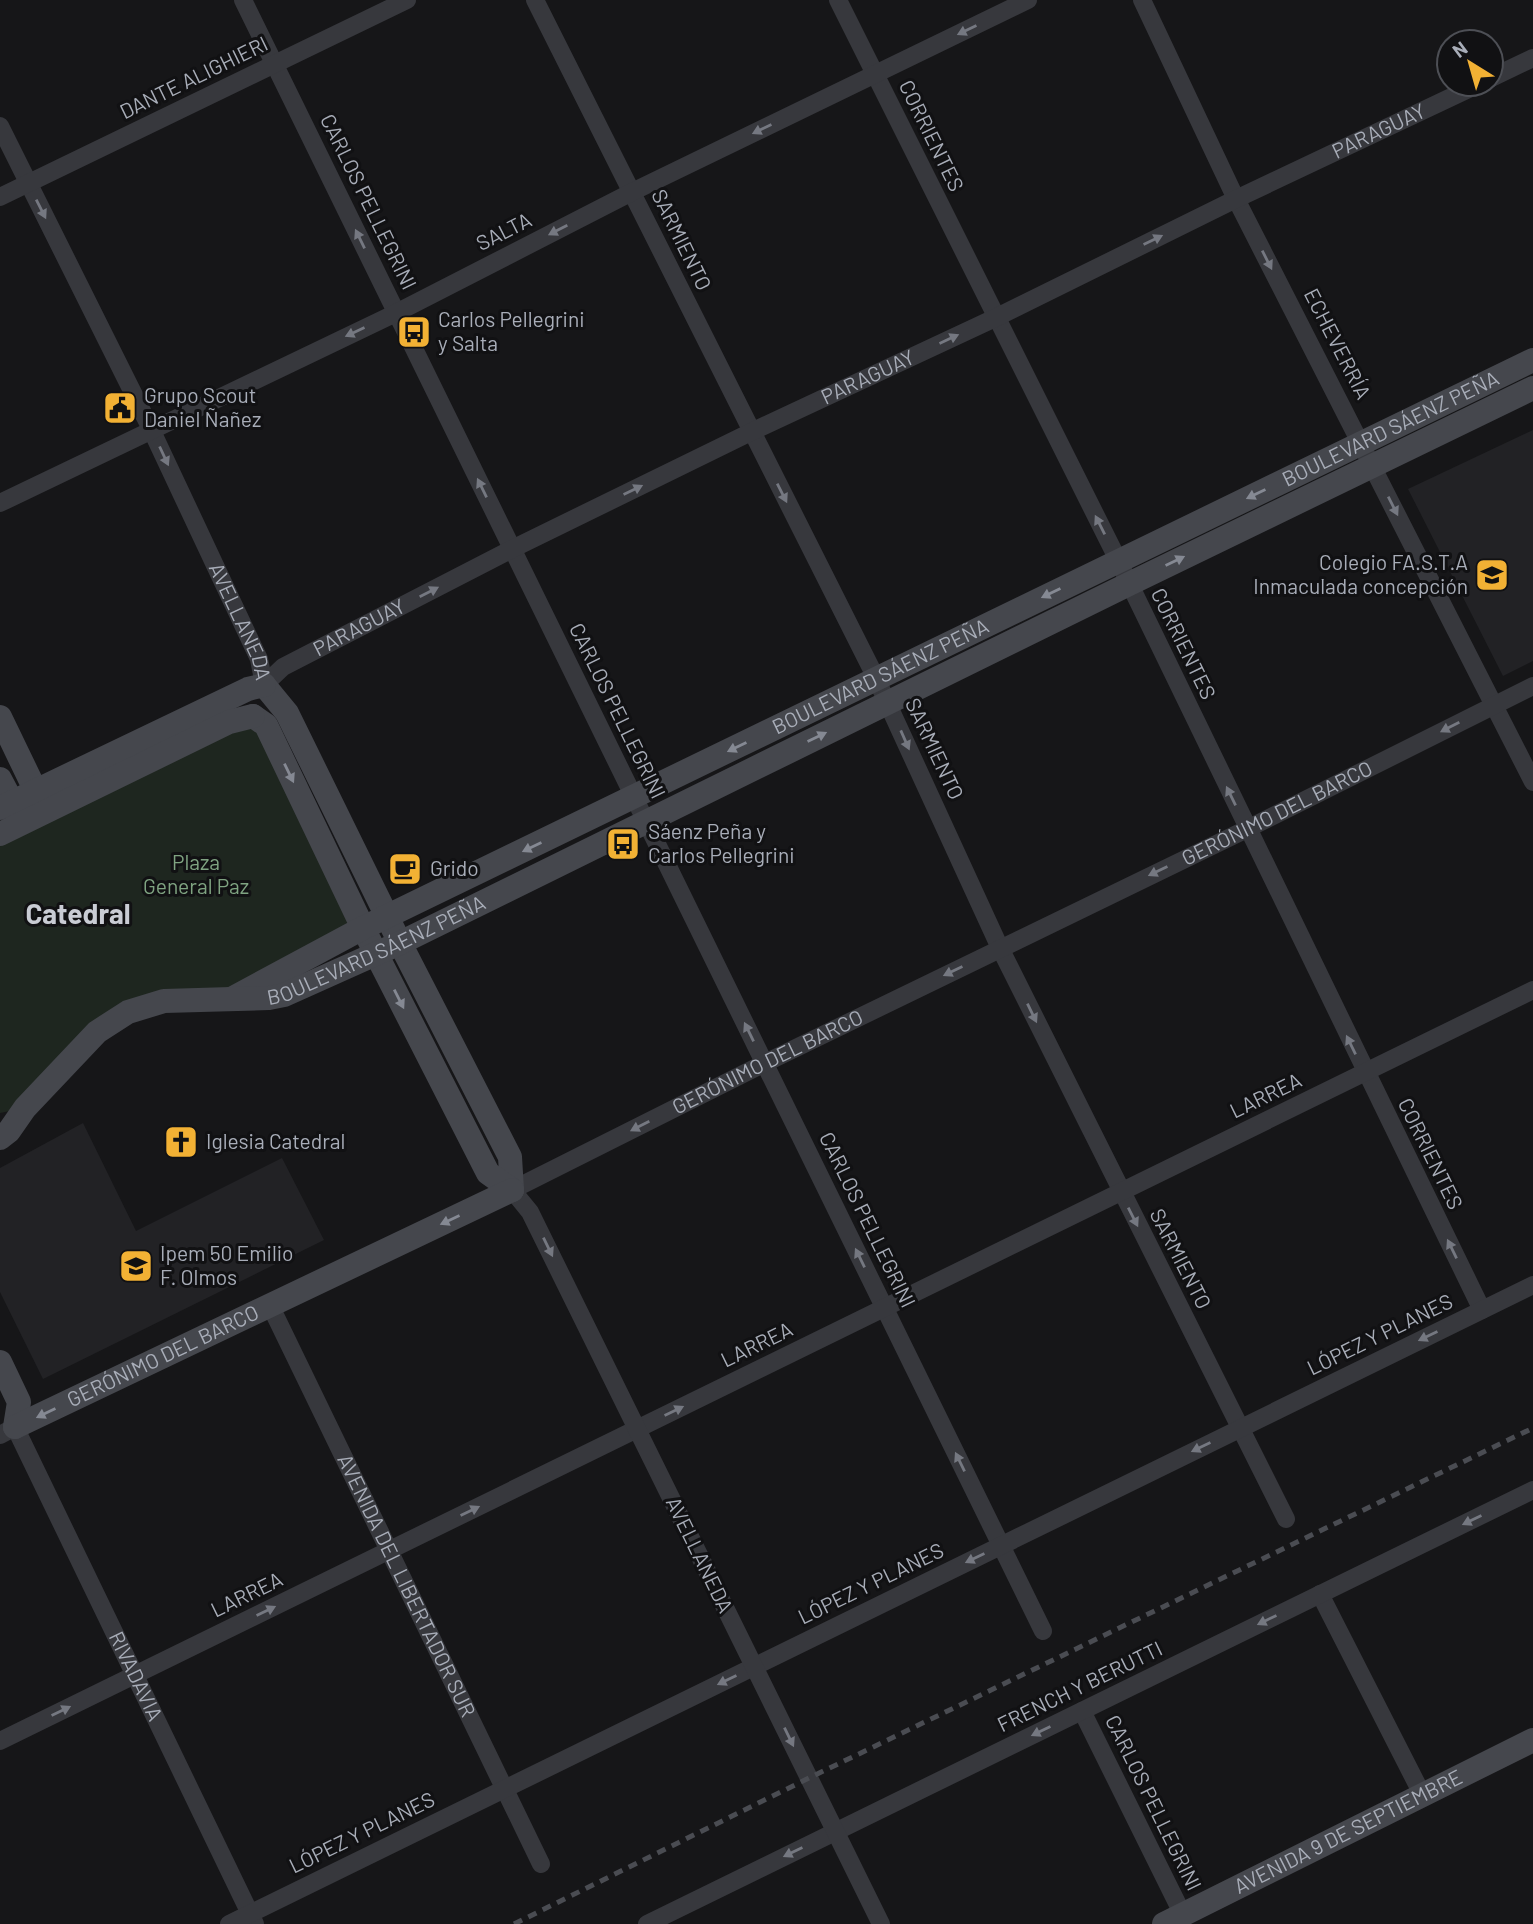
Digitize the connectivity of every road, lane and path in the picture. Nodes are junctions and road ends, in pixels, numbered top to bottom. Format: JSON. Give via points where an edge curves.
{"nodes":[{"id":1,"x":243,"y":0,"type":"edge"},
{"id":2,"x":407,"y":0,"type":"edge"},
{"id":3,"x":535,"y":0,"type":"edge"},
{"id":4,"x":838,"y":0,"type":"edge"},
{"id":5,"x":1028,"y":0,"type":"edge"},
{"id":6,"x":1142,"y":0,"type":"edge"},
{"id":7,"x":1533,"y":58,"type":"edge"},
{"id":8,"x":275,"y":65,"type":"junction"},
{"id":9,"x":1505,"y":71,"type":"edge"},
{"id":10,"x":875,"y":74,"type":"junction"},
{"id":11,"x":1449,"y":98,"type":"edge"},
{"id":12,"x":0,"y":126,"type":"edge"},
{"id":13,"x":28,"y":183,"type":"junction"},
{"id":14,"x":632,"y":192,"type":"junction"},
{"id":15,"x":0,"y":197,"type":"edge"},
{"id":16,"x":1236,"y":199,"type":"junction"},
{"id":17,"x":397,"y":313,"type":"junction"},
{"id":18,"x":996,"y":317,"type":"junction"},
{"id":19,"x":1533,"y":360,"type":"edge"},
{"id":20,"x":1533,"y":388,"type":"edge"},
{"id":21,"x":151,"y":429,"type":"junction"},
{"id":22,"x":751,"y":432,"type":"junction"},
{"id":23,"x":1362,"y":443,"type":"junction"},
{"id":24,"x":1373,"y":466,"type":"junction"},
{"id":25,"x":0,"y":503,"type":"edge"},
{"id":26,"x":512,"y":549,"type":"junction"},
{"id":27,"x":1118,"y":560,"type":"junction"},
{"id":28,"x":1129,"y":583,"type":"junction"},
{"id":29,"x":876,"y":678,"type":"junction"},
{"id":30,"x":264,"y":685,"type":"junction"},
{"id":31,"x":1533,"y":686,"type":"edge"},
{"id":32,"x":888,"y":702,"type":"junction"},
{"id":33,"x":1494,"y":705,"type":"junction"},
{"id":34,"x":253,"y":716,"type":"junction"},
{"id":35,"x":0,"y":717,"type":"edge"},
{"id":36,"x":0,"y":779,"type":"edge"},
{"id":37,"x":1533,"y":782,"type":"edge"},
{"id":38,"x":634,"y":797,"type":"junction"},
{"id":39,"x":41,"y":801,"type":"junction"},
{"id":40,"x":11,"y":811,"type":"edge"},
{"id":41,"x":646,"y":822,"type":"junction"},
{"id":42,"x":1247,"y":828,"type":"junction"},
{"id":43,"x":0,"y":834,"type":"edge"},
{"id":44,"x":388,"y":917,"type":"junction"},
{"id":45,"x":363,"y":928,"type":"junction"},
{"id":46,"x":400,"y":943,"type":"junction"},
{"id":47,"x":1000,"y":948,"type":"junction"},
{"id":48,"x":376,"y":954,"type":"junction"},
{"id":49,"x":1533,"y":990,"type":"edge"},
{"id":50,"x":232,"y":998,"type":"junction"},
{"id":51,"x":765,"y":1063,"type":"junction"},
{"id":52,"x":1365,"y":1073,"type":"junction"},
{"id":53,"x":26,"y":1108,"type":"junction"},
{"id":54,"x":0,"y":1113,"type":"edge"},
{"id":55,"x":0,"y":1138,"type":"edge"},
{"id":56,"x":512,"y":1190,"type":"junction"},
{"id":57,"x":1121,"y":1192,"type":"junction"},
{"id":58,"x":1533,"y":1285,"type":"edge"},
{"id":59,"x":270,"y":1305,"type":"junction"},
{"id":60,"x":885,"y":1308,"type":"junction"},
{"id":61,"x":1482,"y":1310,"type":"junction"},
{"id":62,"x":0,"y":1362,"type":"edge"},
{"id":63,"x":5,"y":1426,"type":"edge"},
{"id":64,"x":1240,"y":1428,"type":"junction"},
{"id":65,"x":637,"y":1430,"type":"junction"},
{"id":66,"x":1533,"y":1490,"type":"edge"},
{"id":67,"x":1286,"y":1519,"type":"dead end"},
{"id":68,"x":1001,"y":1545,"type":"junction"},
{"id":69,"x":388,"y":1551,"type":"junction"},
{"id":70,"x":1320,"y":1594,"type":"junction"},
{"id":71,"x":1043,"y":1632,"type":"dead end"},
{"id":72,"x":754,"y":1667,"type":"junction"},
{"id":73,"x":135,"y":1675,"type":"junction"},
{"id":74,"x":1082,"y":1711,"type":"junction"},
{"id":75,"x":1533,"y":1740,"type":"edge"},
{"id":76,"x":0,"y":1741,"type":"edge"},
{"id":77,"x":504,"y":1789,"type":"junction"},
{"id":78,"x":1423,"y":1796,"type":"junction"},
{"id":79,"x":836,"y":1831,"type":"junction"},
{"id":80,"x":541,"y":1864,"type":"dead end"},
{"id":81,"x":253,"y":1919,"type":"edge"},
{"id":82,"x":1173,"y":1919,"type":"edge"},
{"id":83,"x":229,"y":1924,"type":"edge"},
{"id":84,"x":646,"y":1924,"type":"edge"},
{"id":85,"x":881,"y":1924,"type":"edge"}],
"edges":[{"from":1,"to":8,"type":"street","name":"CARLOS PELLEGRINI"},
{"from":2,"to":8,"type":"street","name":"DANTE ALIGHIERI"},
{"from":3,"to":14,"type":"street","name":"SARMIENTO"},
{"from":4,"to":10,"type":"street","name":"CORRIENTES"},
{"from":5,"to":10,"type":"street","name":"SALTA","one_way":true},
{"from":6,"to":16,"type":"street","name":"ECHEVERRÍA"},
{"from":7,"to":9,"type":"street"},
{"from":8,"to":13,"type":"street","name":"DANTE ALIGHIERI"},
{"from":17,"to":8,"type":"street","name":"CARLOS PELLEGRINI","one_way":true},
{"from":10,"to":14,"type":"street","name":"SALTA","one_way":true},
{"from":10,"to":18,"type":"street","name":"CORRIENTES"},
{"from":11,"to":16,"type":"street","name":"PARAGUAY"},
{"from":12,"to":13,"type":"street","name":"AVELLANEDA"},
{"from":13,"to":15,"type":"street","name":"DANTE ALIGHIERI"},
{"from":13,"to":21,"type":"street","name":"AVELLANEDA","one_way":true},
{"from":14,"to":17,"type":"street","name":"SALTA","one_way":true},
{"from":14,"to":22,"type":"street","name":"SARMIENTO"},
{"from":18,"to":16,"type":"street","name":"PARAGUAY","one_way":true},
{"from":16,"to":23,"type":"street","name":"ECHEVERRÍA","one_way":true},
{"from":17,"to":21,"type":"street","name":"SALTA","one_way":true},
{"from":26,"to":17,"type":"street","name":"CARLOS PELLEGRINI","one_way":true},
{"from":22,"to":18,"type":"street","name":"PARAGUAY","one_way":true},
{"from":27,"to":18,"type":"street","name":"CORRIENTES","one_way":true},
{"from":19,"to":23,"type":"main road","name":"BOULEVARD SÁENZ PEÑA"},
{"from":20,"to":24,"type":"main road","name":"BOULEVARD SÁENZ PEÑA"},
{"from":21,"to":25,"type":"street","name":"SALTA"},
{"from":21,"to":30,"type":"street","name":"AVELLANEDA","one_way":true,"via":[[259,659]]},
{"from":26,"to":22,"type":"street","name":"PARAGUAY","one_way":true},
{"from":22,"to":29,"type":"street","name":"SARMIENTO","one_way":true},
{"from":23,"to":24,"type":"street","name":"ECHEVERRÍA"},
{"from":23,"to":27,"type":"main road","name":"BOULEVARD SÁENZ PEÑA","one_way":true},
{"from":28,"to":24,"type":"main road","name":"BOULEVARD SÁENZ PEÑA","one_way":true},
{"from":24,"to":33,"type":"street","name":"ECHEVERRÍA","one_way":true},
{"from":30,"to":26,"type":"street","name":"PARAGUAY","one_way":true,"via":[[283,667]]},
{"from":26,"to":38,"type":"street","name":"CARLOS PELLEGRINI"},
{"from":27,"to":28,"type":"street","name":"CORRIENTES"},
{"from":27,"to":29,"type":"main road","name":"BOULEVARD SÁENZ PEÑA","one_way":true},
{"from":28,"to":32,"type":"main road","name":"BOULEVARD SÁENZ PEÑA"},
{"from":42,"to":28,"type":"street","name":"CORRIENTES","one_way":true},
{"from":29,"to":32,"type":"street","name":"SARMIENTO"},
{"from":29,"to":38,"type":"main road","name":"BOULEVARD SÁENZ PEÑA","one_way":true},
{"from":30,"to":34,"type":"main road"},
{"from":30,"to":39,"type":"main road","name":"PARAGUAY","via":[[248,689]]},
{"from":30,"to":44,"type":"main road","name":"AVELLANEDA","via":[[287,713]]},
{"from":31,"to":33,"type":"street","name":"GERÓNIMO DEL BARCO"},
{"from":41,"to":32,"type":"main road","name":"BOULEVARD SÁENZ PEÑA","one_way":true},
{"from":32,"to":47,"type":"street","name":"SARMIENTO","one_way":true},
{"from":33,"to":37,"type":"street","name":"ECHEVERRÍA"},
{"from":33,"to":42,"type":"street","name":"GERÓNIMO DEL BARCO","one_way":true},
{"from":34,"to":39,"type":"main road","name":"PARAGUAY"},
{"from":34,"to":45,"type":"main road","name":"AVELLANEDA","one_way":true,"via":[[266,725]]},
{"from":35,"to":39,"type":"main road"},
{"from":36,"to":40,"type":"main road"},
{"from":38,"to":41,"type":"street","name":"CARLOS PELLEGRINI"},
{"from":38,"to":44,"type":"main road","name":"BOULEVARD SÁENZ PEÑA","one_way":true},
{"from":39,"to":40,"type":"main road","name":"PARAGUAY"},
{"from":40,"to":43,"type":"main road","name":"PARAGUAY"},
{"from":41,"to":46,"type":"main road","name":"BOULEVARD SÁENZ PEÑA"},
{"from":51,"to":41,"type":"street","name":"CARLOS PELLEGRINI","one_way":true},
{"from":42,"to":47,"type":"street","name":"GERÓNIMO DEL BARCO","one_way":true},
{"from":52,"to":42,"type":"street","name":"CORRIENTES","one_way":true},
{"from":44,"to":45,"type":"main road","name":"BOULEVARD SÁENZ PEÑA"},
{"from":44,"to":46,"type":"main road","name":"AVELLANEDA"},
{"from":45,"to":48,"type":"main road","name":"AVELLANEDA"},
{"from":45,"to":50,"type":"main road","name":"BOULEVARD SÁENZ PEÑA"},
{"from":46,"to":48,"type":"main road","name":"BOULEVARD SÁENZ PEÑA"},
{"from":46,"to":56,"type":"main road","name":"AVELLANEDA","via":[[510,1157]]},
{"from":47,"to":51,"type":"street","name":"GERÓNIMO DEL BARCO","one_way":true},
{"from":47,"to":57,"type":"street","name":"SARMIENTO","one_way":true},
{"from":48,"to":50,"type":"main road","name":"BOULEVARD SÁENZ PEÑA","via":[[284,996]]},
{"from":48,"to":56,"type":"main road","name":"AVELLANEDA","one_way":true,"via":[[488,1173]]},
{"from":49,"to":52,"type":"street","name":"LARREA"},
{"from":50,"to":53,"type":"main road","name":"BOULEVARD SÁENZ PEÑA","via":[[164,1001],[128,1013],[97,1032]]},
{"from":51,"to":56,"type":"street","name":"GERÓNIMO DEL BARCO","one_way":true},
{"from":60,"to":51,"type":"street","name":"CARLOS PELLEGRINI","one_way":true},
{"from":52,"to":57,"type":"street","name":"LARREA"},
{"from":61,"to":52,"type":"street","name":"CORRIENTES","one_way":true},
{"from":53,"to":54,"type":"main road"},
{"from":53,"to":55,"type":"main road","name":"BOULEVARD SÁENZ PEÑA"},
{"from":56,"to":59,"type":"main road","name":"GERÓNIMO DEL BARCO","one_way":true},
{"from":56,"to":65,"type":"street","name":"AVELLANEDA","one_way":true,"via":[[530,1212]]},
{"from":57,"to":60,"type":"street","name":"LARREA"},
{"from":57,"to":64,"type":"street","name":"SARMIENTO","one_way":true},
{"from":58,"to":61,"type":"street","name":"LÓPEZ Y PLANES"},
{"from":59,"to":63,"type":"main road","name":"GERÓNIMO DEL BARCO","one_way":true},
{"from":59,"to":69,"type":"street","name":"AVENIDA DEL LIBERTADOR SUR"},
{"from":65,"to":60,"type":"street","name":"LARREA","one_way":true},
{"from":68,"to":60,"type":"street","name":"CARLOS PELLEGRINI","one_way":true},
{"from":61,"to":64,"type":"street","name":"LÓPEZ Y PLANES","one_way":true},
{"from":62,"to":63,"type":"main road","name":"RIVADAVIA","via":[[19,1402]]},
{"from":63,"to":73,"type":"street","name":"RIVADAVIA"},
{"from":64,"to":67,"type":"street","name":"SARMIENTO"},
{"from":64,"to":68,"type":"street","name":"LÓPEZ Y PLANES","one_way":true},
{"from":69,"to":65,"type":"street","name":"LARREA","one_way":true},
{"from":65,"to":72,"type":"street","name":"AVELLANEDA"},
{"from":66,"to":70,"type":"street","name":"FRENCH Y BERUTTI","one_way":true},
{"from":68,"to":71,"type":"street","name":"CARLOS PELLEGRINI"},
{"from":68,"to":72,"type":"street","name":"LÓPEZ Y PLANES","one_way":true},
{"from":73,"to":69,"type":"street","name":"LARREA","one_way":true},
{"from":69,"to":77,"type":"street","name":"AVENIDA DEL LIBERTADOR SUR"},
{"from":70,"to":74,"type":"street","name":"FRENCH Y BERUTTI","one_way":true},
{"from":70,"to":78,"type":"street"},
{"from":72,"to":77,"type":"street","name":"LÓPEZ Y PLANES","one_way":true},
{"from":72,"to":79,"type":"street","name":"AVELLANEDA","one_way":true},
{"from":76,"to":73,"type":"street","name":"LARREA","one_way":true},
{"from":73,"to":81,"type":"street","name":"RIVADAVIA"},
{"from":74,"to":79,"type":"street","name":"FRENCH Y BERUTTI","one_way":true},
{"from":74,"to":82,"type":"street","name":"CARLOS PELLEGRINI"},
{"from":75,"to":78,"type":"main road","name":"AVENIDA 9 DE SEPTIEMBRE"},
{"from":77,"to":80,"type":"street","name":"AVENIDA DEL LIBERTADOR SUR"},
{"from":77,"to":81,"type":"street","name":"LÓPEZ Y PLANES"},
{"from":78,"to":82,"type":"main road","name":"AVENIDA 9 DE SEPTIEMBRE"},
{"from":79,"to":84,"type":"street","name":"FRENCH Y BERUTTI","one_way":true},
{"from":79,"to":85,"type":"street","name":"AVELLANEDA"},
{"from":81,"to":83,"type":"street","name":"LÓPEZ Y PLANES"}]}
